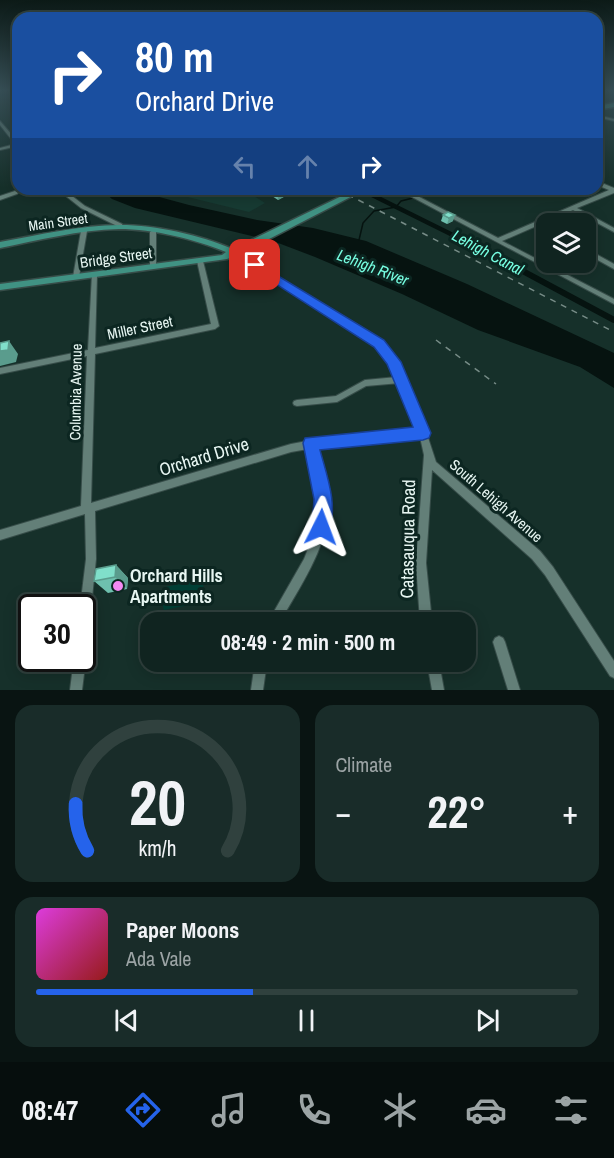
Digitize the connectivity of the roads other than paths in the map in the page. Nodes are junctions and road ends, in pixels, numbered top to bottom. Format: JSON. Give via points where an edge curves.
{"nodes":[{"id":1,"x":1,"y":123,"type":"edge"},
{"id":2,"x":12,"y":137,"type":"edge"},
{"id":3,"x":68,"y":195,"type":"edge"},
{"id":4,"x":349,"y":195,"type":"edge"},
{"id":5,"x":414,"y":195,"type":"edge"},
{"id":6,"x":603,"y":195,"type":"edge"},
{"id":7,"x":573,"y":208,"type":"junction"},
{"id":8,"x":562,"y":213,"type":"edge"},
{"id":9,"x":536,"y":224,"type":"edge"},
{"id":10,"x":120,"y":227,"type":"junction"},
{"id":11,"x":614,"y":230,"type":"edge"},
{"id":12,"x":84,"y":231,"type":"junction"},
{"id":13,"x":153,"y":232,"type":"junction"},
{"id":14,"x":500,"y":240,"type":"junction"},
{"id":15,"x":0,"y":244,"type":"edge"},
{"id":16,"x":235,"y":253,"type":"junction"},
{"id":17,"x":596,"y":256,"type":"edge"},
{"id":18,"x":200,"y":261,"type":"junction"},
{"id":19,"x":153,"y":267,"type":"junction"},
{"id":20,"x":614,"y":267,"type":"edge"},
{"id":21,"x":94,"y":275,"type":"junction"},
{"id":22,"x":76,"y":277,"type":"junction"},
{"id":23,"x":0,"y":287,"type":"edge"},
{"id":24,"x":614,"y":302,"type":"edge"},
{"id":25,"x":90,"y":352,"type":"junction"},
{"id":26,"x":0,"y":372,"type":"edge"},
{"id":27,"x":401,"y":380,"type":"junction"},
{"id":28,"x":297,"y":403,"type":"dead end"},
{"id":29,"x":423,"y":433,"type":"junction"},
{"id":30,"x":311,"y":443,"type":"junction"},
{"id":31,"x":428,"y":457,"type":"junction"},
{"id":32,"x":88,"y":509,"type":"junction"},
{"id":33,"x":0,"y":535,"type":"edge"},
{"id":34,"x":87,"y":594,"type":"edge"},
{"id":35,"x":280,"y":612,"type":"edge"},
{"id":36,"x":425,"y":612,"type":"edge"},
{"id":37,"x":499,"y":642,"type":"dead end"},
{"id":38,"x":78,"y":672,"type":"edge"},
{"id":39,"x":260,"y":672,"type":"edge"},
{"id":40,"x":435,"y":672,"type":"edge"},
{"id":41,"x":614,"y":672,"type":"edge"},
{"id":42,"x":76,"y":690,"type":"edge"},
{"id":43,"x":257,"y":690,"type":"edge"},
{"id":44,"x":438,"y":690,"type":"edge"},
{"id":45,"x":514,"y":690,"type":"edge"}],
"edges":[{"from":1,"to":2,"type":"street"},
{"from":3,"to":10,"type":"street"},
{"from":4,"to":16,"type":"main road","name":"Bridge Street"},
{"from":5,"to":14,"type":"street"},
{"from":6,"to":7,"type":"street"},
{"from":7,"to":8,"type":"street"},
{"from":7,"to":11,"type":"street"},
{"from":9,"to":14,"type":"street"},
{"from":10,"to":12,"type":"main road","name":"Main Street"},
{"from":10,"to":13,"type":"main road","name":"South Lehigh Avenue"},
{"from":12,"to":15,"type":"main road","name":"Main Street"},
{"from":12,"to":22,"type":"street"},
{"from":13,"to":16,"type":"main road","name":"South Lehigh Avenue"},
{"from":13,"to":19,"type":"street"},
{"from":14,"to":24,"type":"street"},
{"from":16,"to":18,"type":"main road","name":"Bridge Street"},
{"from":16,"to":27,"type":"street","name":"South Lehigh Avenue","via":[[370,336],[387,351]]},
{"from":17,"to":20,"type":"street"},
{"from":18,"to":19,"type":"main road","name":"Bridge Street"},
{"from":18,"to":25,"type":"street","name":"Miller Street","via":[[215,326]]},
{"from":19,"to":21,"type":"main road","name":"Bridge Street"},
{"from":21,"to":22,"type":"main road","name":"Bridge Street"},
{"from":21,"to":25,"type":"street","name":"Columbia Avenue"},
{"from":22,"to":23,"type":"main road","name":"Bridge Street"},
{"from":25,"to":26,"type":"street","name":"Miller Street"},
{"from":25,"to":32,"type":"street","name":"Columbia Avenue"},
{"from":27,"to":28,"type":"street","via":[[365,383],[337,399]]},
{"from":27,"to":29,"type":"street","name":"South Lehigh Avenue"},
{"from":29,"to":30,"type":"street","name":"Orchard Drive"},
{"from":29,"to":31,"type":"street","name":"South Lehigh Avenue"},
{"from":30,"to":32,"type":"street","name":"Orchard Drive"},
{"from":30,"to":35,"type":"street","via":[[323,499],[321,527],[313,553]]},
{"from":31,"to":36,"type":"street","name":"Catasauqua Road","via":[[421,563]]},
{"from":31,"to":41,"type":"street","name":"South Lehigh Avenue","via":[[442,474],[536,555]]},
{"from":32,"to":33,"type":"street","name":"Orchard Drive"},
{"from":32,"to":34,"type":"street","name":"Columbia Avenue","via":[[91,559]]},
{"from":37,"to":45,"type":"street"},
{"from":38,"to":42,"type":"street"},
{"from":39,"to":43,"type":"street"},
{"from":40,"to":44,"type":"street"}]}
